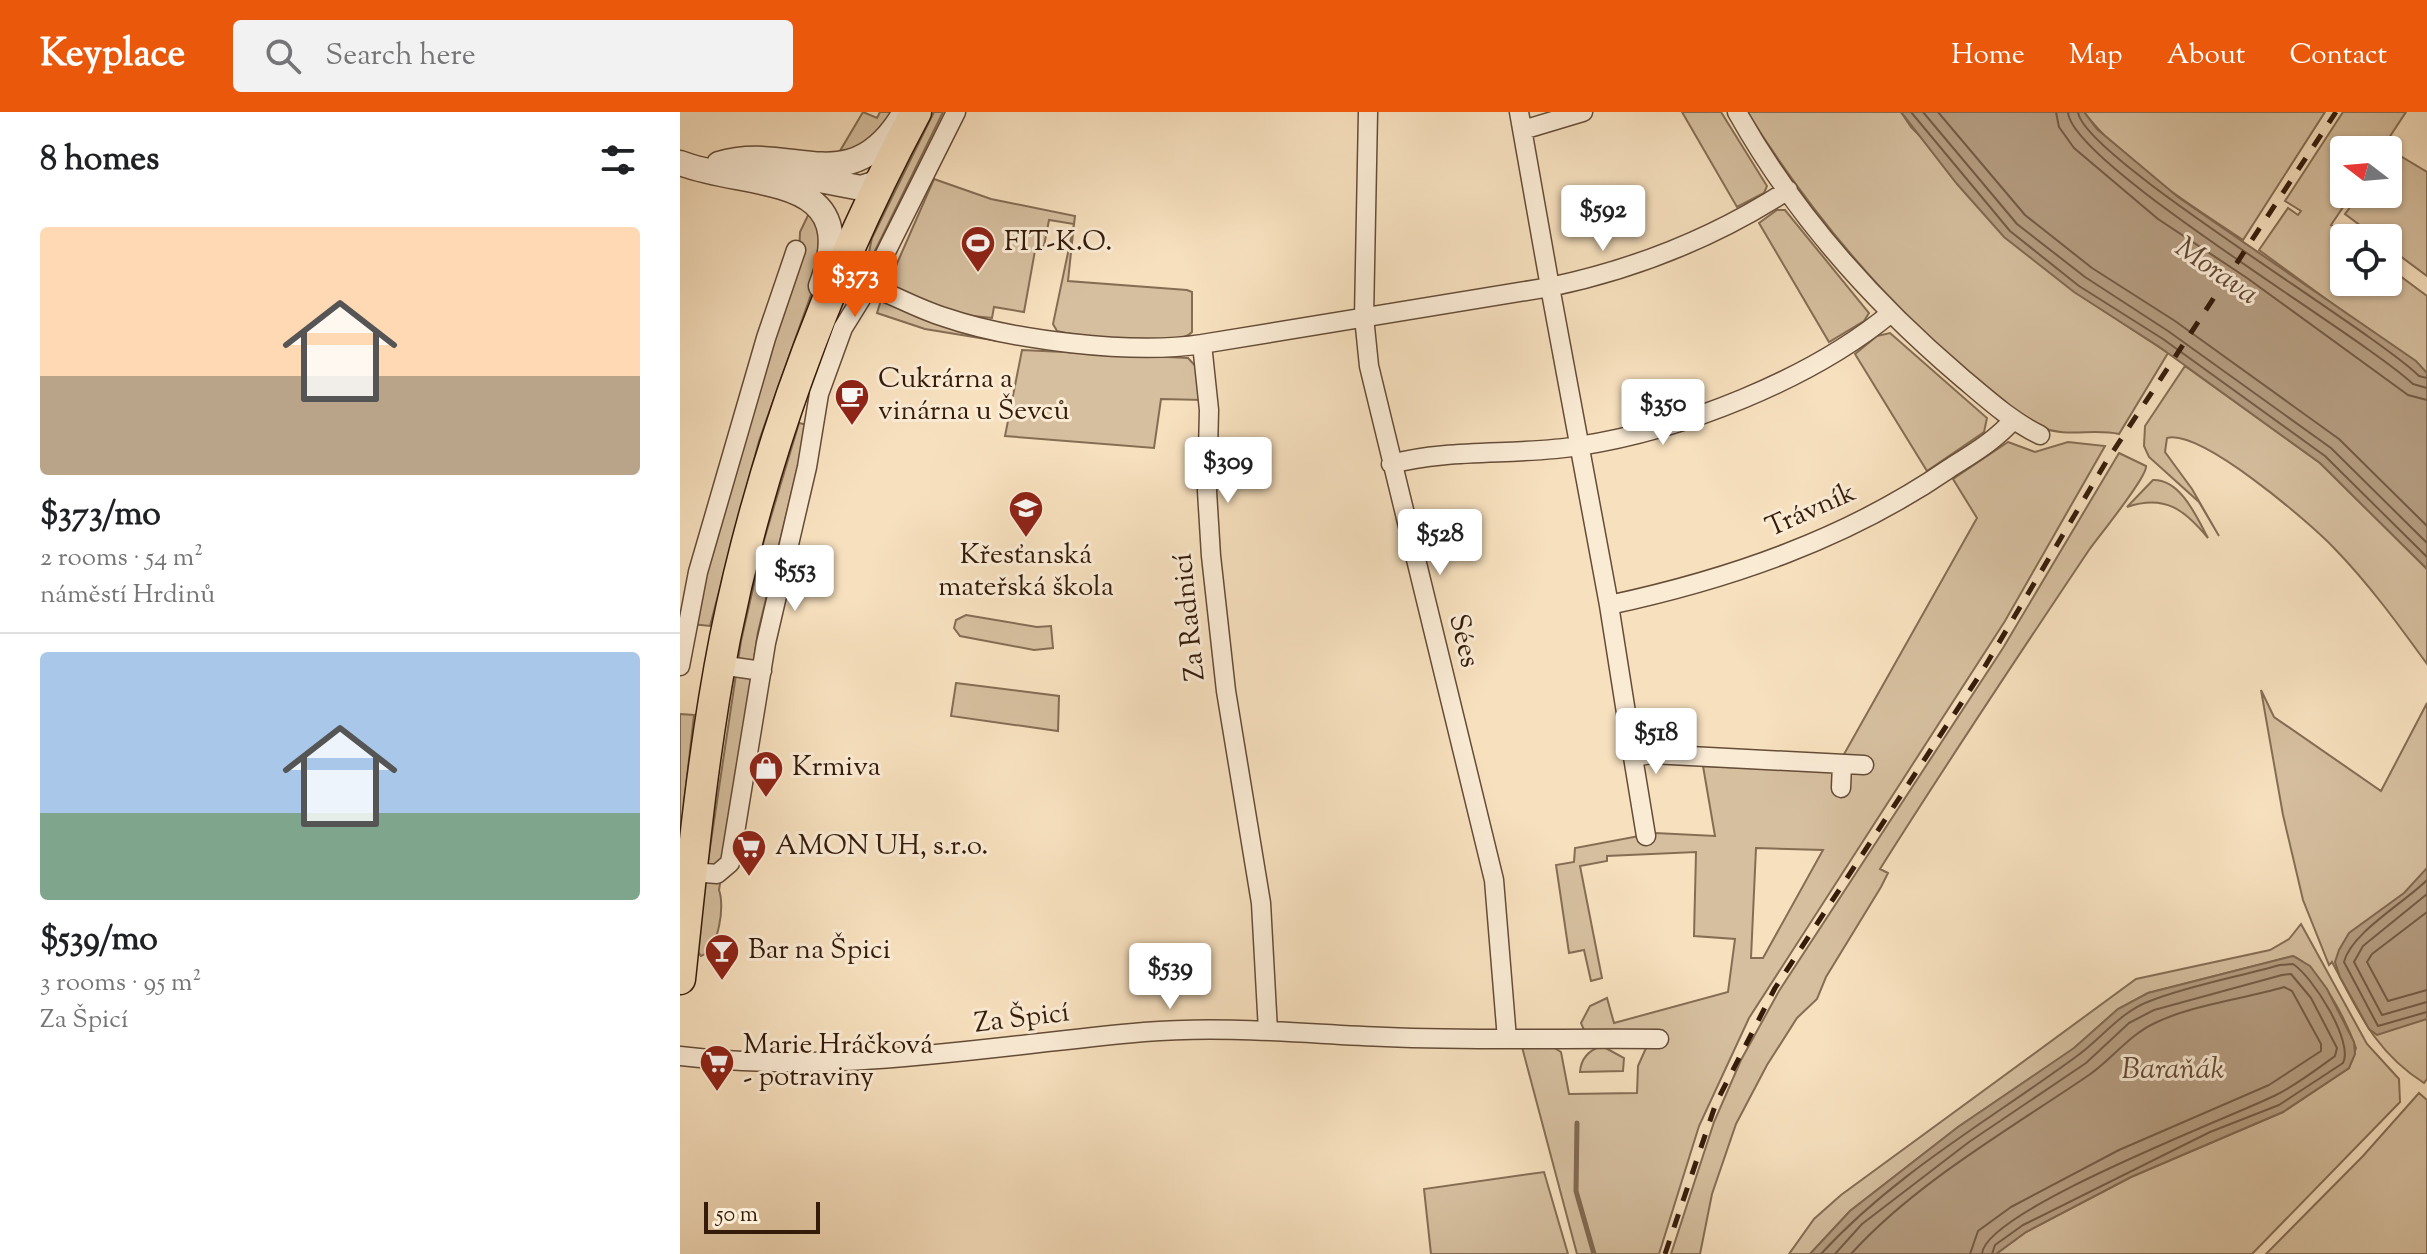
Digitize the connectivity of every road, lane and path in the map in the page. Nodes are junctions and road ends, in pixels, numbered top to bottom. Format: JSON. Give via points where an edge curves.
{"nodes":[{"id":1,"x":904,"y":112,"type":"edge"},
{"id":2,"x":916,"y":112,"type":"edge"},
{"id":3,"x":956,"y":112,"type":"edge"},
{"id":4,"x":1368,"y":112,"type":"edge"},
{"id":5,"x":1583,"y":112,"type":"edge"},
{"id":6,"x":1737,"y":112,"type":"edge"},
{"id":7,"x":1521,"y":121,"type":"edge"},
{"id":8,"x":680,"y":162,"type":"edge"},
{"id":9,"x":719,"y":164,"type":"junction"},
{"id":10,"x":888,"y":168,"type":"junction"},
{"id":11,"x":847,"y":186,"type":"junction"},
{"id":12,"x":1788,"y":190,"type":"junction"},
{"id":13,"x":857,"y":233,"type":"junction"},
{"id":14,"x":796,"y":250,"type":"dead end"},
{"id":15,"x":869,"y":286,"type":"junction"},
{"id":16,"x":1550,"y":287,"type":"junction"},
{"id":17,"x":1891,"y":313,"type":"junction"},
{"id":18,"x":1364,"y":317,"type":"junction"},
{"id":19,"x":815,"y":331,"type":"junction"},
{"id":20,"x":1202,"y":344,"type":"junction"},
{"id":21,"x":2013,"y":420,"type":"junction"},
{"id":22,"x":2040,"y":435,"type":"dead end"},
{"id":23,"x":1579,"y":446,"type":"junction"},
{"id":24,"x":1391,"y":464,"type":"junction"},
{"id":25,"x":1609,"y":605,"type":"junction"},
{"id":26,"x":720,"y":665,"type":"junction"},
{"id":27,"x":680,"y":666,"type":"edge"},
{"id":28,"x":762,"y":671,"type":"junction"},
{"id":29,"x":1633,"y":757,"type":"junction"},
{"id":30,"x":1842,"y":764,"type":"junction"},
{"id":31,"x":1864,"y":765,"type":"dead end"},
{"id":32,"x":1841,"y":788,"type":"dead end"},
{"id":33,"x":1646,"y":836,"type":"dead end"},
{"id":34,"x":692,"y":872,"type":"junction"},
{"id":35,"x":681,"y":968,"type":"edge"},
{"id":36,"x":1268,"y":1031,"type":"junction"},
{"id":37,"x":1507,"y":1039,"type":"junction"},
{"id":38,"x":1659,"y":1039,"type":"dead end"},
{"id":39,"x":680,"y":1056,"type":"edge"}],
"edges":[{"from":1,"to":9,"type":"street","via":[[876,151],[854,161],[827,167],[740,158]]},
{"from":2,"to":10,"type":"main road"},
{"from":3,"to":15,"type":"street"},
{"from":4,"to":18,"type":"street","name":"Sées"},
{"from":5,"to":7,"type":"street"},
{"from":6,"to":12,"type":"street"},
{"from":7,"to":16,"type":"street"},
{"from":8,"to":9,"type":"street"},
{"from":8,"to":19,"type":"street","via":[[700,171],[769,183],[811,199],[826,216],[831,239],[811,316]]},
{"from":9,"to":11,"type":"street"},
{"from":10,"to":11,"type":"street","via":[[869,186]]},
{"from":10,"to":13,"type":"main road"},
{"from":11,"to":19,"type":"street","via":[[865,205],[822,302]]},
{"from":12,"to":16,"type":"street","via":[[1666,254]]},
{"from":12,"to":17,"type":"street"},
{"from":13,"to":15,"type":"street"},
{"from":13,"to":19,"type":"main road"},
{"from":14,"to":27,"type":"street","via":[[698,572]]},
{"from":15,"to":19,"type":"street"},
{"from":15,"to":20,"type":"street","via":[[943,317],[1016,333],[1102,345]]},
{"from":15,"to":28,"type":"street","via":[[843,328],[819,394]]},
{"from":16,"to":18,"type":"street"},
{"from":16,"to":23,"type":"street"},
{"from":17,"to":21,"type":"street"},
{"from":17,"to":23,"type":"street","via":[[1831,353],[1756,392],[1682,420]]},
{"from":18,"to":20,"type":"street"},
{"from":18,"to":24,"type":"street","name":"Sées","via":[[1372,383]]},
{"from":19,"to":26,"type":"main road","via":[[750,531]]},
{"from":20,"to":36,"type":"street","name":"Za Radnicí","via":[[1209,410],[1211,556],[1226,691],[1261,903]]},
{"from":21,"to":22,"type":"street"},
{"from":21,"to":25,"type":"street","name":"Trávník","via":[[1942,474],[1838,532],[1719,578]]},
{"from":23,"to":24,"type":"street"},
{"from":23,"to":25,"type":"street"},
{"from":24,"to":37,"type":"street","name":"Sées","via":[[1494,880]]},
{"from":25,"to":29,"type":"street"},
{"from":26,"to":28,"type":"street"},
{"from":26,"to":34,"type":"main road"},
{"from":28,"to":34,"type":"street","via":[[730,863],[717,874]]},
{"from":29,"to":30,"type":"street"},
{"from":29,"to":33,"type":"street"},
{"from":30,"to":31,"type":"street"},
{"from":30,"to":32,"type":"street"},
{"from":34,"to":35,"type":"main road"},
{"from":36,"to":37,"type":"street","name":"Za Špicí"},
{"from":36,"to":39,"type":"street","name":"Za Špicí","via":[[1146,1032],[933,1057],[819,1063]]},
{"from":37,"to":38,"type":"street","name":"Za Špicí"}]}
